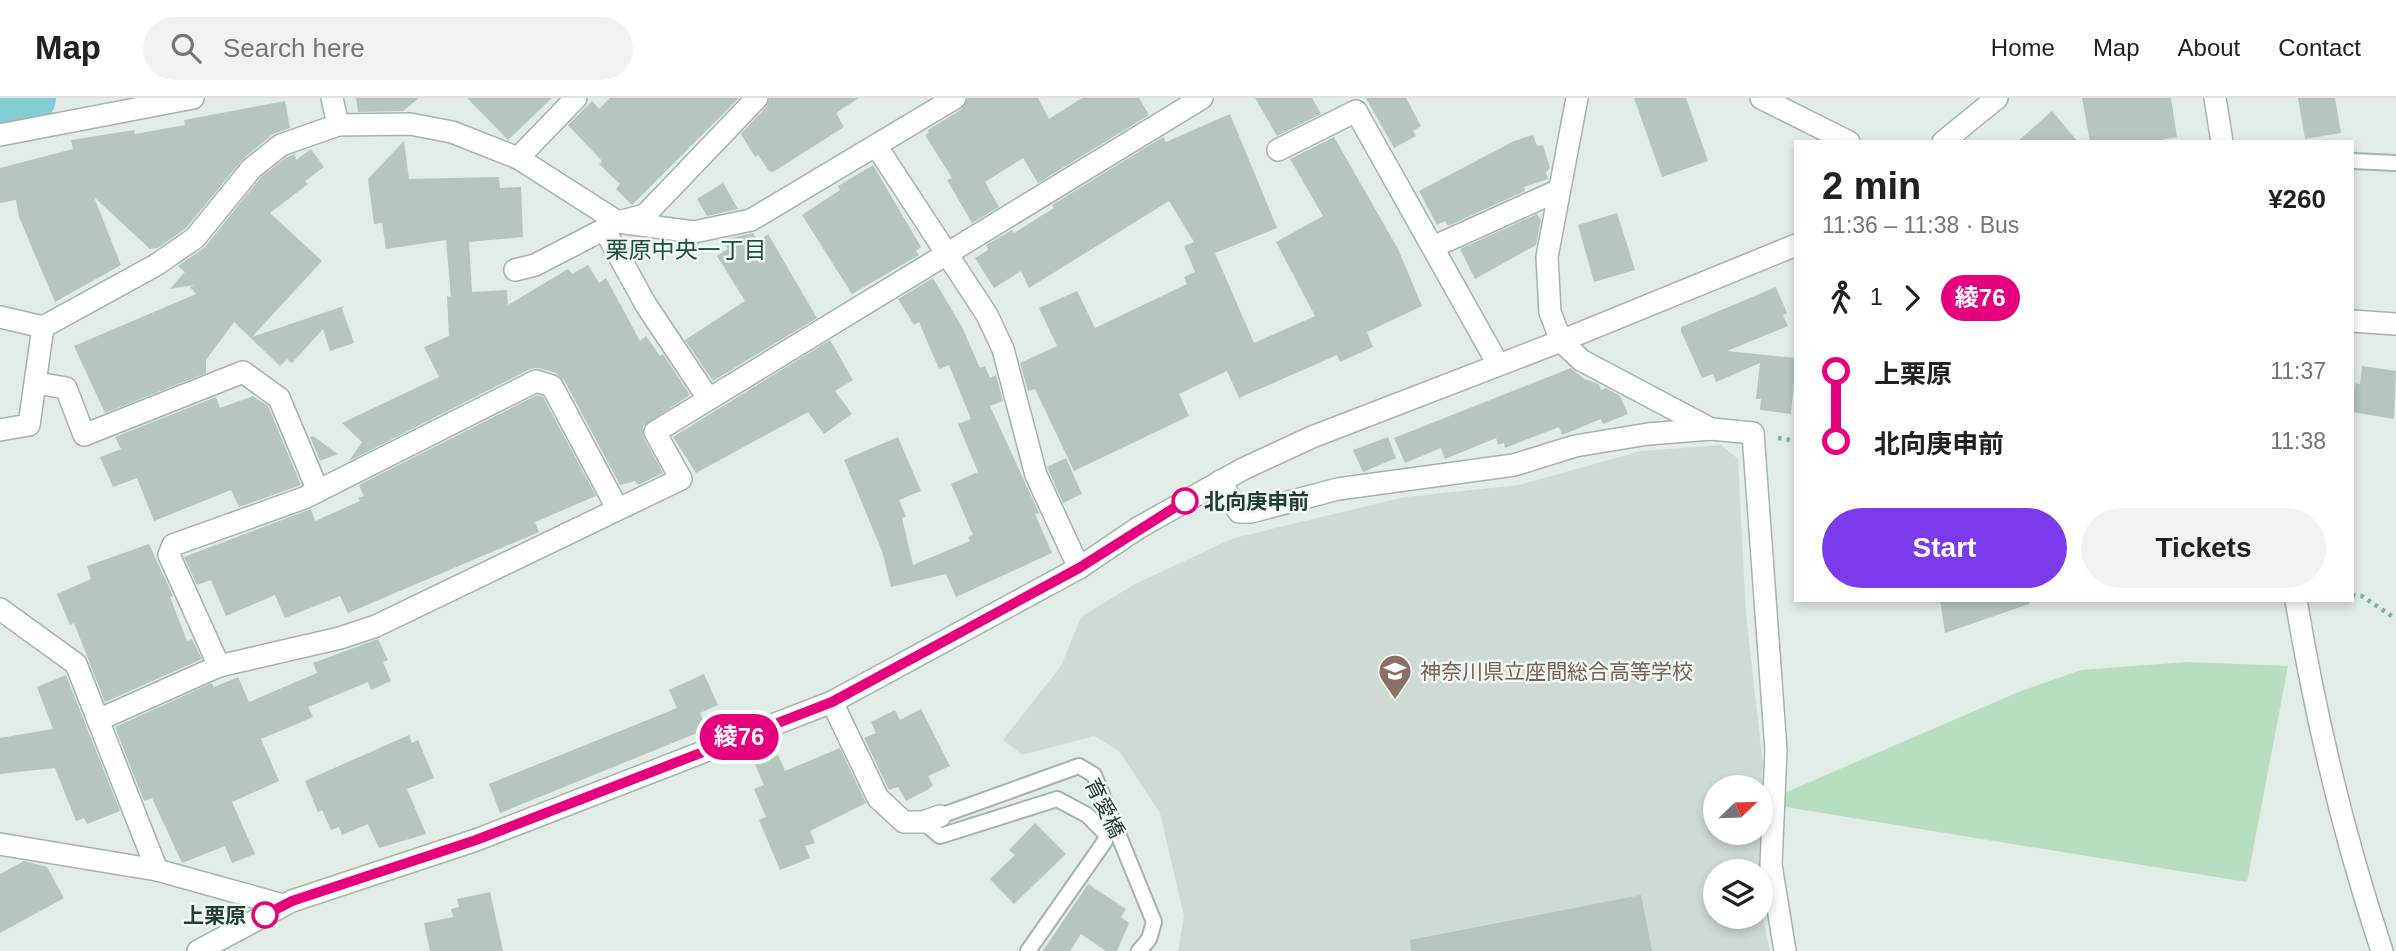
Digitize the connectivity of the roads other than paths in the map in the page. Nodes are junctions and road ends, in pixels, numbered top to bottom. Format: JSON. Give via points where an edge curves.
{"nodes":[{"id":1,"x":193,"y":98,"type":"edge"},
{"id":2,"x":332,"y":98,"type":"edge"},
{"id":3,"x":576,"y":98,"type":"edge"},
{"id":4,"x":757,"y":98,"type":"edge"},
{"id":5,"x":955,"y":98,"type":"edge"},
{"id":6,"x":1202,"y":98,"type":"edge"},
{"id":7,"x":1577,"y":98,"type":"edge"},
{"id":8,"x":1761,"y":98,"type":"edge"},
{"id":9,"x":1997,"y":98,"type":"edge"},
{"id":10,"x":2215,"y":98,"type":"edge"},
{"id":11,"x":338,"y":125,"type":"junction"},
{"id":12,"x":0,"y":135,"type":"edge"},
{"id":13,"x":1951,"y":139,"type":"edge"},
{"id":14,"x":1845,"y":140,"type":"edge"},
{"id":15,"x":2222,"y":140,"type":"edge"},
{"id":16,"x":877,"y":147,"type":"junction"},
{"id":17,"x":1278,"y":150,"type":"dead end"},
{"id":18,"x":517,"y":158,"type":"junction"},
{"id":19,"x":2354,"y":161,"type":"edge"},
{"id":20,"x":2396,"y":163,"type":"edge"},
{"id":21,"x":1557,"y":191,"type":"junction"},
{"id":22,"x":611,"y":226,"type":"junction"},
{"id":23,"x":1794,"y":245,"type":"edge"},
{"id":24,"x":1433,"y":247,"type":"junction"},
{"id":25,"x":947,"y":252,"type":"junction"},
{"id":26,"x":515,"y":270,"type":"dead end"},
{"id":27,"x":0,"y":317,"type":"edge"},
{"id":28,"x":2354,"y":321,"type":"edge"},
{"id":29,"x":2396,"y":324,"type":"edge"},
{"id":30,"x":44,"y":327,"type":"junction"},
{"id":31,"x":1561,"y":341,"type":"junction"},
{"id":32,"x":1498,"y":364,"type":"junction"},
{"id":33,"x":37,"y":383,"type":"junction"},
{"id":34,"x":708,"y":398,"type":"junction"},
{"id":35,"x":1712,"y":429,"type":"junction"},
{"id":36,"x":0,"y":430,"type":"edge"},
{"id":37,"x":1220,"y":481,"type":"junction"},
{"id":38,"x":318,"y":491,"type":"junction"},
{"id":39,"x":617,"y":508,"type":"junction"},
{"id":40,"x":1079,"y":568,"type":"junction"},
{"id":41,"x":2296,"y":602,"type":"edge"},
{"id":42,"x":0,"y":610,"type":"edge"},
{"id":43,"x":219,"y":666,"type":"junction"},
{"id":44,"x":832,"y":702,"type":"junction"},
{"id":45,"x":98,"y":720,"type":"junction"},
{"id":46,"x":931,"y":819,"type":"junction"},
{"id":47,"x":0,"y":844,"type":"edge"},
{"id":48,"x":156,"y":870,"type":"junction"},
{"id":49,"x":283,"y":905,"type":"junction"},
{"id":50,"x":198,"y":951,"type":"edge"},
{"id":51,"x":1028,"y":951,"type":"edge"},
{"id":52,"x":1139,"y":951,"type":"edge"},
{"id":53,"x":1785,"y":951,"type":"edge"},
{"id":54,"x":2382,"y":951,"type":"edge"}],
"edges":[{"from":1,"to":12,"type":"street"},
{"from":2,"to":11,"type":"street"},
{"from":3,"to":18,"type":"street"},
{"from":4,"to":22,"type":"street","via":[[645,215]]},
{"from":5,"to":16,"type":"street"},
{"from":6,"to":25,"type":"street"},
{"from":7,"to":21,"type":"street"},
{"from":8,"to":14,"type":"street"},
{"from":9,"to":13,"type":"street"},
{"from":10,"to":15,"type":"street"},
{"from":11,"to":18,"type":"street","via":[[410,124],[452,132]]},
{"from":11,"to":30,"type":"street","via":[[281,145],[252,168],[195,238]]},
{"from":16,"to":22,"type":"street","via":[[751,220],[694,232]]},
{"from":16,"to":25,"type":"street"},
{"from":17,"to":24,"type":"street","via":[[1356,111]]},
{"from":18,"to":22,"type":"street"},
{"from":19,"to":20,"type":"lane"},
{"from":21,"to":24,"type":"street"},
{"from":21,"to":31,"type":"street","via":[[1547,257],[1550,312]]},
{"from":22,"to":26,"type":"street","via":[[535,265]]},
{"from":22,"to":34,"type":"street","via":[[646,305]]},
{"from":23,"to":31,"type":"street"},
{"from":24,"to":32,"type":"street"},
{"from":25,"to":34,"type":"street"},
{"from":25,"to":40,"type":"street","via":[[1003,349],[1036,475]]},
{"from":27,"to":30,"type":"street"},
{"from":28,"to":29,"type":"street"},
{"from":30,"to":33,"type":"street"},
{"from":31,"to":32,"type":"street"},
{"from":31,"to":35,"type":"street","via":[[1581,360]]},
{"from":32,"to":37,"type":"street","via":[[1312,438]]},
{"from":33,"to":36,"type":"street","via":[[29,425]]},
{"from":33,"to":38,"type":"street","via":[[66,388],[84,435],[243,372],[279,398]]},
{"from":34,"to":39,"type":"street","via":[[655,432],[681,479]]},
{"from":35,"to":37,"type":"street","via":[[1648,433],[1576,446],[1514,465],[1338,489],[1251,512],[1239,512]]},
{"from":35,"to":53,"type":"street","via":[[1754,433],[1776,750],[1771,865]]},
{"from":37,"to":40,"type":"street"},
{"from":38,"to":39,"type":"street","via":[[536,381],[552,386]]},
{"from":38,"to":43,"type":"street","via":[[173,545],[169,555]]},
{"from":39,"to":43,"type":"street","via":[[376,626]]},
{"from":40,"to":44,"type":"street"},
{"from":41,"to":54,"type":"street","via":[[2312,698],[2361,889]]},
{"from":42,"to":45,"type":"street","via":[[76,664]]},
{"from":43,"to":45,"type":"street"},
{"from":44,"to":46,"type":"street","via":[[878,798],[904,822]]},
{"from":44,"to":49,"type":"street","via":[[476,840]]},
{"from":45,"to":48,"type":"street"},
{"from":46,"to":51,"type":"lane","via":[[940,836],[1057,799],[1087,815],[1106,834]]},
{"from":46,"to":52,"type":"lane","name":"育愛橋","via":[[1079,765],[1094,775],[1154,922]]},
{"from":47,"to":48,"type":"street"},
{"from":48,"to":49,"type":"street"},
{"from":49,"to":50,"type":"street"}]}
